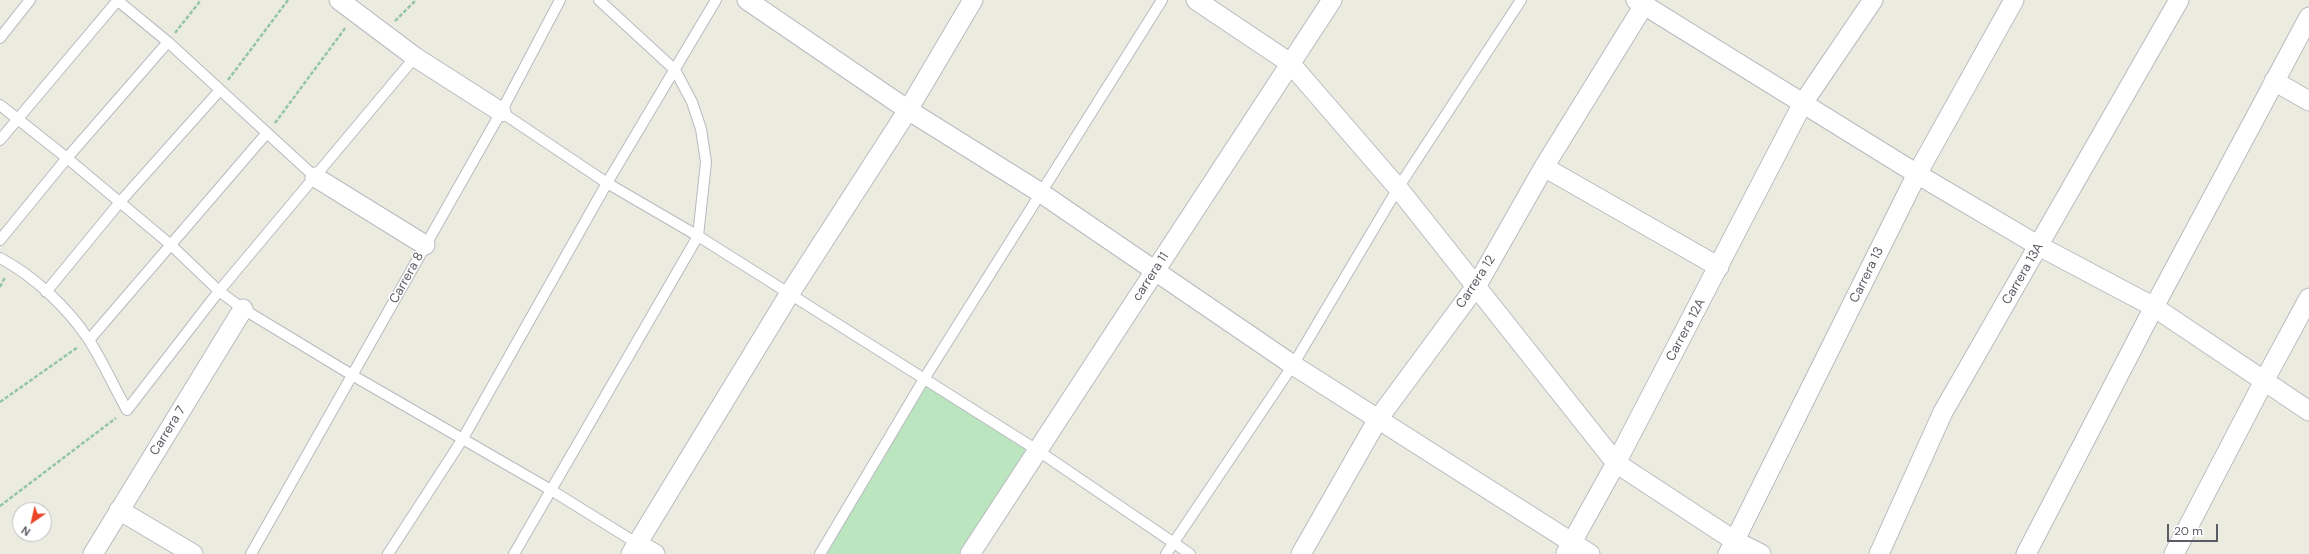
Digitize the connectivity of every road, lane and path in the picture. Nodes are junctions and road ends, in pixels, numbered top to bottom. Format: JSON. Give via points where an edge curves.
{"nodes":[{"id":1,"x":30,"y":0,"type":"edge"},
{"id":2,"x":117,"y":0,"type":"edge"},
{"id":3,"x":201,"y":0,"type":"edge"},
{"id":4,"x":288,"y":0,"type":"edge"},
{"id":5,"x":339,"y":0,"type":"edge"},
{"id":6,"x":416,"y":0,"type":"edge"},
{"id":7,"x":560,"y":0,"type":"edge"},
{"id":8,"x":599,"y":0,"type":"edge"},
{"id":9,"x":716,"y":0,"type":"edge"},
{"id":10,"x":747,"y":0,"type":"edge"},
{"id":11,"x":973,"y":0,"type":"edge"},
{"id":12,"x":1162,"y":0,"type":"edge"},
{"id":13,"x":1196,"y":0,"type":"edge"},
{"id":14,"x":1332,"y":0,"type":"edge"},
{"id":15,"x":1521,"y":0,"type":"edge"},
{"id":16,"x":1873,"y":0,"type":"edge"},
{"id":17,"x":2014,"y":0,"type":"edge"},
{"id":18,"x":2179,"y":0,"type":"edge"},
{"id":19,"x":1642,"y":2,"type":"edge"},
{"id":20,"x":357,"y":13,"type":"junction"},
{"id":21,"x":2309,"y":16,"type":"edge"},
{"id":22,"x":385,"y":32,"type":"junction"},
{"id":23,"x":0,"y":38,"type":"edge"},
{"id":24,"x":168,"y":42,"type":"junction"},
{"id":25,"x":415,"y":56,"type":"junction"},
{"id":26,"x":1290,"y":63,"type":"junction"},
{"id":27,"x":675,"y":70,"type":"junction"},
{"id":28,"x":2274,"y":81,"type":"junction"},
{"id":29,"x":220,"y":90,"type":"junction"},
{"id":30,"x":2309,"y":101,"type":"edge"},
{"id":31,"x":1803,"y":103,"type":"junction"},
{"id":32,"x":0,"y":105,"type":"edge"},
{"id":33,"x":908,"y":110,"type":"junction"},
{"id":34,"x":501,"y":112,"type":"junction"},
{"id":35,"x":17,"y":119,"type":"junction"},
{"id":36,"x":266,"y":134,"type":"junction"},
{"id":37,"x":0,"y":140,"type":"edge"},
{"id":38,"x":67,"y":158,"type":"junction"},
{"id":39,"x":1544,"y":167,"type":"junction"},
{"id":40,"x":1917,"y":174,"type":"junction"},
{"id":41,"x":315,"y":177,"type":"junction"},
{"id":42,"x":607,"y":183,"type":"junction"},
{"id":43,"x":1398,"y":188,"type":"junction"},
{"id":44,"x":1041,"y":192,"type":"junction"},
{"id":45,"x":120,"y":202,"type":"junction"},
{"id":46,"x":698,"y":236,"type":"junction"},
{"id":47,"x":0,"y":240,"type":"edge"},
{"id":48,"x":171,"y":245,"type":"junction"},
{"id":49,"x":426,"y":245,"type":"junction"},
{"id":50,"x":2039,"y":246,"type":"junction"},
{"id":51,"x":0,"y":258,"type":"edge"},
{"id":52,"x":1720,"y":267,"type":"junction"},
{"id":53,"x":1156,"y":271,"type":"junction"},
{"id":54,"x":1477,"y":285,"type":"junction"},
{"id":55,"x":219,"y":291,"type":"junction"},
{"id":56,"x":46,"y":292,"type":"junction"},
{"id":57,"x":790,"y":293,"type":"junction"},
{"id":58,"x":2309,"y":298,"type":"edge"},
{"id":59,"x":2154,"y":307,"type":"junction"},
{"id":60,"x":243,"y":308,"type":"junction"},
{"id":61,"x":89,"y":340,"type":"junction"},
{"id":62,"x":1293,"y":365,"type":"junction"},
{"id":63,"x":352,"y":375,"type":"junction"},
{"id":64,"x":924,"y":379,"type":"junction"},
{"id":65,"x":2264,"y":381,"type":"junction"},
{"id":66,"x":0,"y":402,"type":"edge"},
{"id":67,"x":127,"y":410,"type":"junction"},
{"id":68,"x":2309,"y":411,"type":"edge"},
{"id":69,"x":1378,"y":419,"type":"junction"},
{"id":70,"x":462,"y":440,"type":"junction"},
{"id":71,"x":1036,"y":450,"type":"junction"},
{"id":72,"x":1616,"y":463,"type":"junction"},
{"id":73,"x":551,"y":490,"type":"junction"},
{"id":74,"x":0,"y":506,"type":"edge"},
{"id":75,"x":119,"y":510,"type":"junction"},
{"id":76,"x":1174,"y":543,"type":"junction"},
{"id":77,"x":1568,"y":548,"type":"edge"},
{"id":78,"x":1732,"y":548,"type":"edge"},
{"id":79,"x":634,"y":549,"type":"edge"},
{"id":80,"x":93,"y":554,"type":"edge"},
{"id":81,"x":193,"y":554,"type":"edge"},
{"id":82,"x":250,"y":554,"type":"edge"},
{"id":83,"x":388,"y":554,"type":"edge"},
{"id":84,"x":514,"y":554,"type":"edge"},
{"id":85,"x":655,"y":554,"type":"edge"},
{"id":86,"x":820,"y":554,"type":"edge"},
{"id":87,"x":970,"y":554,"type":"edge"},
{"id":88,"x":1166,"y":554,"type":"edge"},
{"id":89,"x":1190,"y":554,"type":"edge"},
{"id":90,"x":1301,"y":554,"type":"edge"},
{"id":91,"x":1590,"y":554,"type":"edge"},
{"id":92,"x":1761,"y":554,"type":"edge"},
{"id":93,"x":1879,"y":554,"type":"edge"},
{"id":94,"x":2026,"y":554,"type":"edge"},
{"id":95,"x":2174,"y":554,"type":"edge"}],
"edges":[{"from":1,"to":23,"type":"lane"},
{"from":2,"to":24,"type":"lane"},
{"from":2,"to":35,"type":"lane"},
{"from":3,"to":24,"type":"path"},
{"from":4,"to":29,"type":"path"},
{"from":5,"to":20,"type":"street"},
{"from":6,"to":22,"type":"path"},
{"from":7,"to":34,"type":"lane","name":"Carrera 8"},
{"from":8,"to":27,"type":"lane"},
{"from":9,"to":27,"type":"lane"},
{"from":10,"to":33,"type":"street"},
{"from":11,"to":33,"type":"street"},
{"from":12,"to":44,"type":"lane"},
{"from":13,"to":26,"type":"street"},
{"from":14,"to":26,"type":"street","name":"carrera 11"},
{"from":15,"to":43,"type":"lane"},
{"from":16,"to":31,"type":"street","name":"Carrera 12A"},
{"from":17,"to":40,"type":"street","name":"Carrera 13"},
{"from":18,"to":50,"type":"street","name":"Carrera 13A"},
{"from":19,"to":31,"type":"street"},
{"from":19,"to":39,"type":"street","name":"Carrera 12"},
{"from":20,"to":22,"type":"street"},
{"from":20,"to":36,"type":"path"},
{"from":21,"to":28,"type":"street"},
{"from":22,"to":25,"type":"street"},
{"from":24,"to":29,"type":"lane"},
{"from":24,"to":38,"type":"lane"},
{"from":25,"to":34,"type":"street"},
{"from":25,"to":41,"type":"lane"},
{"from":26,"to":43,"type":"street"},
{"from":26,"to":53,"type":"street","name":"carrera 11"},
{"from":27,"to":42,"type":"lane"},
{"from":27,"to":46,"type":"lane","via":[[692,102],[701,129],[706,162]]},
{"from":28,"to":30,"type":"street"},
{"from":28,"to":59,"type":"street"},
{"from":29,"to":36,"type":"lane"},
{"from":29,"to":45,"type":"lane"},
{"from":31,"to":40,"type":"street"},
{"from":31,"to":52,"type":"street","name":"Carrera 12A"},
{"from":32,"to":35,"type":"lane"},
{"from":33,"to":44,"type":"street"},
{"from":33,"to":57,"type":"street"},
{"from":34,"to":42,"type":"lane"},
{"from":34,"to":49,"type":"lane","name":"Carrera 8"},
{"from":35,"to":37,"type":"lane"},
{"from":35,"to":38,"type":"lane"},
{"from":36,"to":41,"type":"lane"},
{"from":36,"to":48,"type":"lane"},
{"from":38,"to":45,"type":"lane"},
{"from":38,"to":47,"type":"lane"},
{"from":39,"to":52,"type":"street"},
{"from":39,"to":54,"type":"street","name":"Carrera 12"},
{"from":40,"to":50,"type":"street"},
{"from":40,"to":78,"type":"street","name":"Carrera 13"},
{"from":41,"to":49,"type":"street"},
{"from":41,"to":55,"type":"lane"},
{"from":42,"to":46,"type":"lane"},
{"from":42,"to":70,"type":"lane"},
{"from":43,"to":54,"type":"street"},
{"from":43,"to":62,"type":"lane"},
{"from":44,"to":53,"type":"street"},
{"from":44,"to":64,"type":"lane"},
{"from":45,"to":48,"type":"lane"},
{"from":45,"to":56,"type":"lane"},
{"from":46,"to":57,"type":"lane"},
{"from":46,"to":73,"type":"lane"},
{"from":48,"to":55,"type":"lane"},
{"from":48,"to":61,"type":"lane"},
{"from":49,"to":63,"type":"lane","name":"Carrera 8"},
{"from":50,"to":59,"type":"street"},
{"from":50,"to":93,"type":"street","name":"Carrera 13A","via":[[1943,412]]},
{"from":51,"to":56,"type":"lane"},
{"from":52,"to":72,"type":"street","name":"Carrera 12A"},
{"from":53,"to":62,"type":"street"},
{"from":53,"to":71,"type":"street","name":"carrera 11"},
{"from":54,"to":69,"type":"street","name":"Carrera 12"},
{"from":54,"to":72,"type":"street"},
{"from":55,"to":60,"type":"lane"},
{"from":55,"to":67,"type":"lane"},
{"from":56,"to":61,"type":"lane"},
{"from":57,"to":64,"type":"lane"},
{"from":57,"to":79,"type":"street"},
{"from":58,"to":65,"type":"street"},
{"from":59,"to":65,"type":"street"},
{"from":59,"to":94,"type":"street"},
{"from":60,"to":63,"type":"lane"},
{"from":60,"to":75,"type":"street","name":"Carrera 7"},
{"from":61,"to":66,"type":"path"},
{"from":61,"to":67,"type":"lane"},
{"from":62,"to":69,"type":"street"},
{"from":62,"to":76,"type":"lane"},
{"from":63,"to":70,"type":"lane"},
{"from":63,"to":82,"type":"lane","name":"Carrera 8"},
{"from":64,"to":71,"type":"lane"},
{"from":64,"to":86,"type":"lane"},
{"from":65,"to":68,"type":"street"},
{"from":65,"to":95,"type":"street"},
{"from":67,"to":74,"type":"path"},
{"from":69,"to":77,"type":"street"},
{"from":69,"to":90,"type":"street","name":"Carrera 12"},
{"from":70,"to":73,"type":"lane"},
{"from":70,"to":83,"type":"lane"},
{"from":71,"to":76,"type":"lane"},
{"from":71,"to":87,"type":"street","name":"carrera 11"},
{"from":72,"to":77,"type":"street","name":"Carrera 12A"},
{"from":72,"to":78,"type":"street"},
{"from":73,"to":79,"type":"lane"},
{"from":73,"to":84,"type":"lane"},
{"from":75,"to":80,"type":"street","name":"Carrera 7"},
{"from":75,"to":81,"type":"street"},
{"from":76,"to":88,"type":"lane"},
{"from":76,"to":89,"type":"lane"},
{"from":77,"to":91,"type":"street"},
{"from":78,"to":92,"type":"street"},
{"from":79,"to":85,"type":"street"}]}
